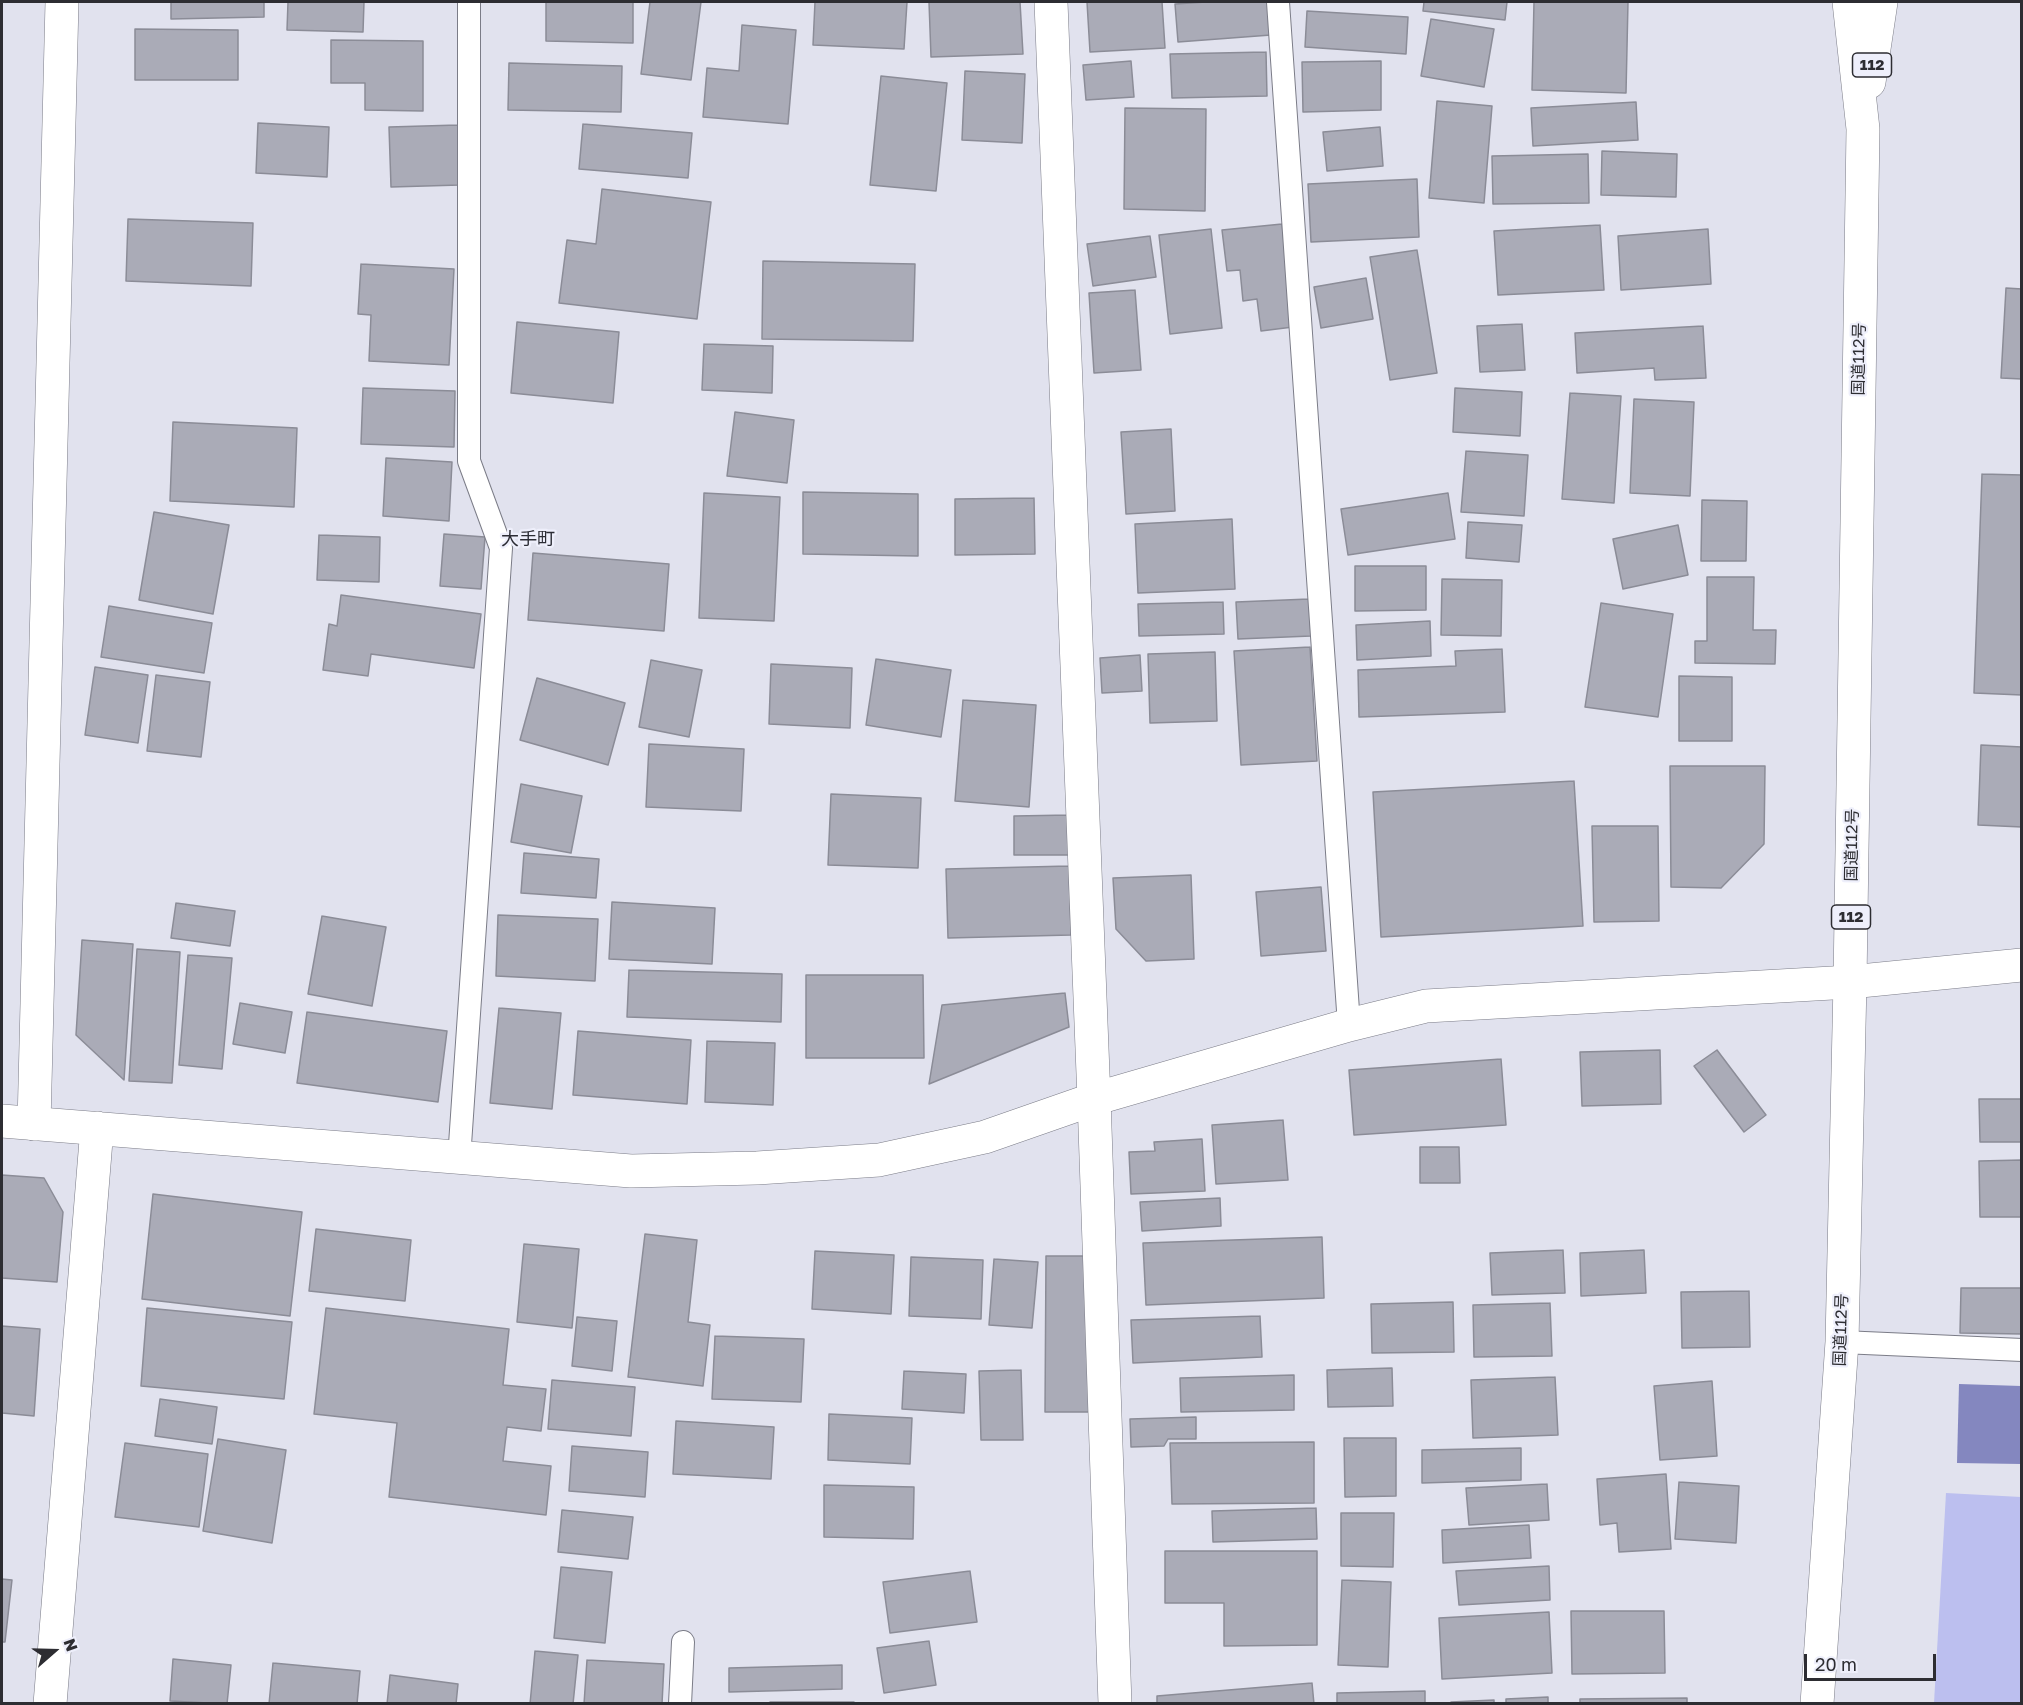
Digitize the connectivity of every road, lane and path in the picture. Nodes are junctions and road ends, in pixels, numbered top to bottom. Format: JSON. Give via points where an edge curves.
{"nodes":[{"id":1,"x":62,"y":2,"type":"edge"},
{"id":2,"x":469,"y":2,"type":"edge"},
{"id":3,"x":1051,"y":2,"type":"edge"},
{"id":4,"x":1278,"y":2,"type":"edge"},
{"id":5,"x":1849,"y":2,"type":"edge"},
{"id":6,"x":1881,"y":2,"type":"edge"},
{"id":7,"x":1863,"y":129,"type":"junction"},
{"id":8,"x":2022,"y":965,"type":"edge"},
{"id":9,"x":1850,"y":982,"type":"junction"},
{"id":10,"x":1349,"y":1025,"type":"junction"},
{"id":11,"x":1094,"y":1099,"type":"junction"},
{"id":12,"x":2,"y":1121,"type":"edge"},
{"id":13,"x":34,"y":1124,"type":"junction"},
{"id":14,"x":97,"y":1128,"type":"junction"},
{"id":15,"x":459,"y":1159,"type":"junction"},
{"id":16,"x":1842,"y":1342,"type":"junction"},
{"id":17,"x":2022,"y":1350,"type":"edge"},
{"id":18,"x":683,"y":1642,"type":"dead end"},
{"id":19,"x":50,"y":1704,"type":"edge"},
{"id":20,"x":680,"y":1704,"type":"edge"},
{"id":21,"x":1115,"y":1704,"type":"edge"},
{"id":22,"x":1817,"y":1704,"type":"edge"}],
"edges":[{"from":1,"to":13,"type":"main road"},
{"from":2,"to":15,"type":"lane","via":[[469,461],[501,548]]},
{"from":3,"to":11,"type":"main road"},
{"from":4,"to":10,"type":"lane"},
{"from":5,"to":7,"type":"main road","name":"国道112号","number":"112"},
{"from":6,"to":7,"type":"main road","name":"国道112号","number":"112"},
{"from":7,"to":9,"type":"main road","name":"国道112号","number":"112"},
{"from":8,"to":9,"type":"main road"},
{"from":9,"to":10,"type":"main road","via":[[1426,1006]]},
{"from":9,"to":16,"type":"main road","name":"国道112号","number":"112"},
{"from":10,"to":11,"type":"main road"},
{"from":11,"to":15,"type":"main road","via":[[985,1137],[879,1160],[631,1171]]},
{"from":11,"to":21,"type":"main road"},
{"from":12,"to":13,"type":"main road"},
{"from":13,"to":14,"type":"main road"},
{"from":14,"to":15,"type":"main road"},
{"from":14,"to":19,"type":"main road"},
{"from":16,"to":17,"type":"lane"},
{"from":16,"to":22,"type":"main road","name":"国道112号","number":"112"},
{"from":18,"to":20,"type":"lane"}]}
